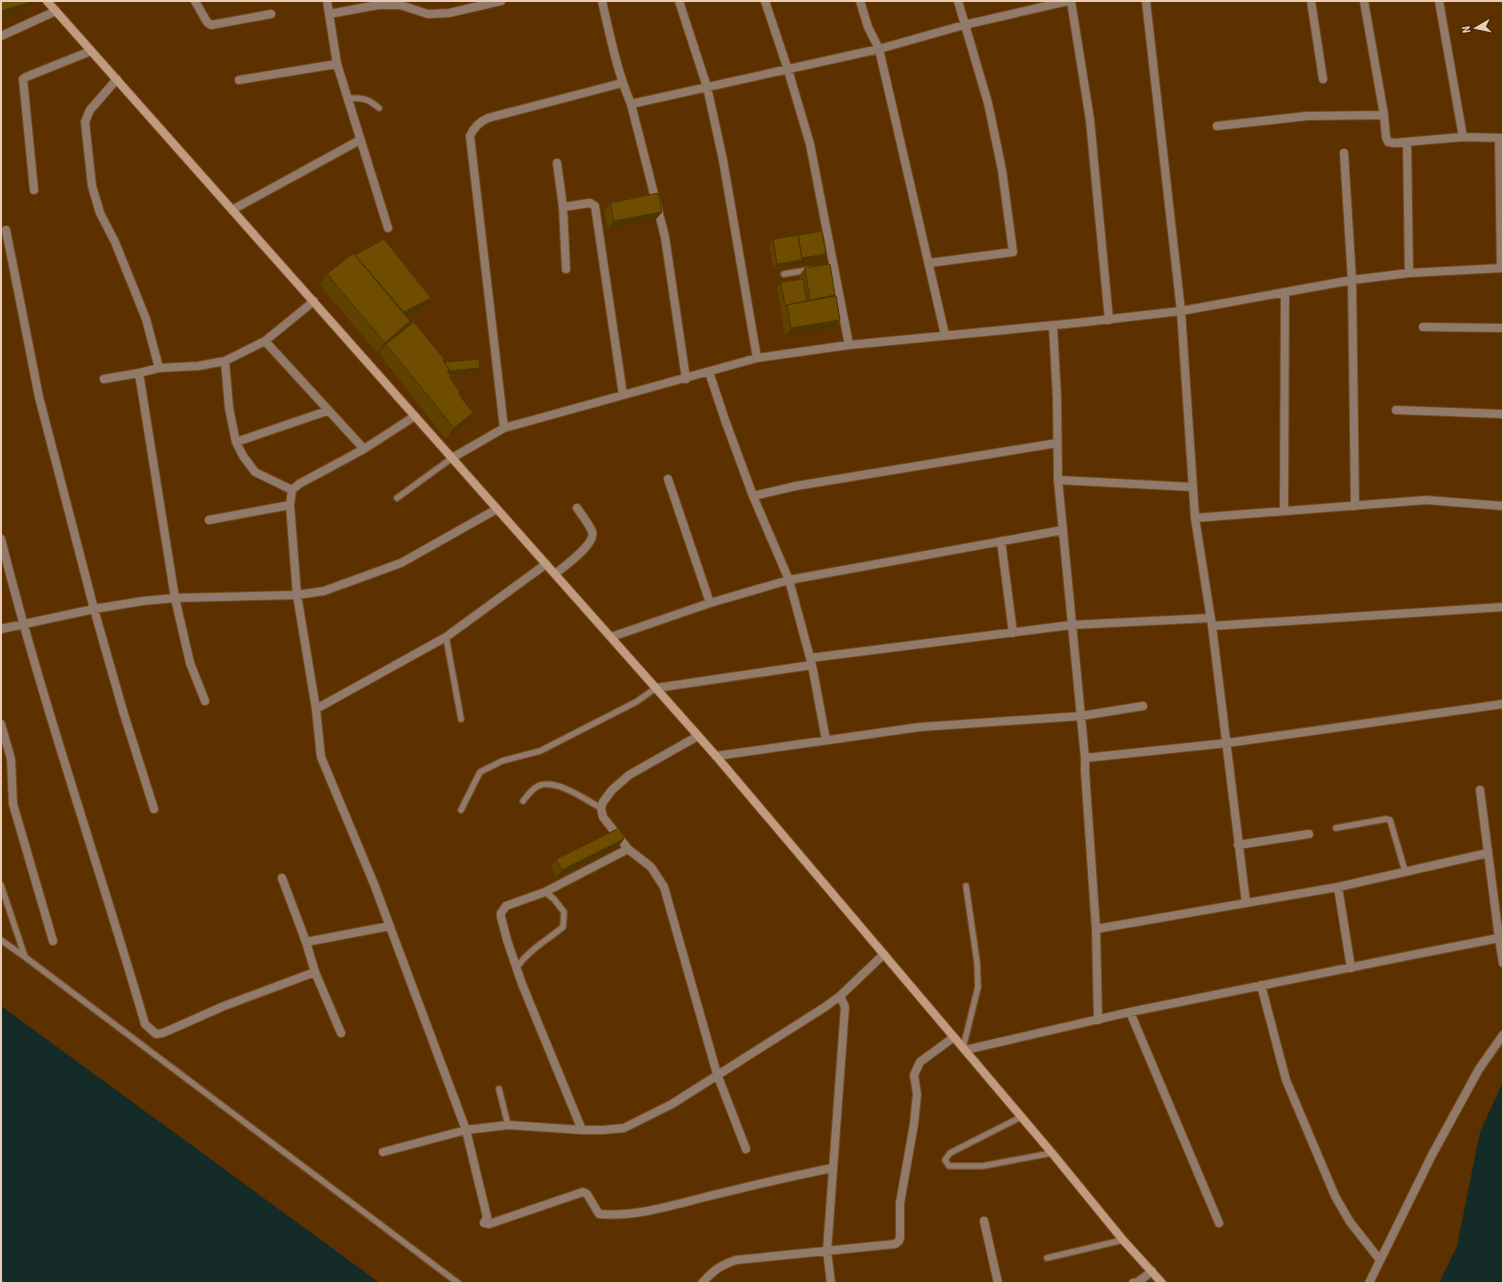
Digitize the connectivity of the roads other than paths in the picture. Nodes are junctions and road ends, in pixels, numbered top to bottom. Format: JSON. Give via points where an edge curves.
{"nodes":[{"id":1,"x":47,"y":1,"type":"edge"},
{"id":2,"x":195,"y":1,"type":"edge"},
{"id":3,"x":327,"y":1,"type":"edge"},
{"id":4,"x":501,"y":1,"type":"edge"},
{"id":5,"x":602,"y":1,"type":"edge"},
{"id":6,"x":679,"y":1,"type":"edge"},
{"id":7,"x":765,"y":1,"type":"edge"},
{"id":8,"x":860,"y":1,"type":"edge"},
{"id":9,"x":958,"y":1,"type":"edge"},
{"id":10,"x":1068,"y":1,"type":"edge"},
{"id":11,"x":1071,"y":1,"type":"edge"},
{"id":12,"x":1146,"y":1,"type":"edge"},
{"id":13,"x":1311,"y":1,"type":"edge"},
{"id":14,"x":1364,"y":1,"type":"edge"},
{"id":15,"x":1439,"y":1,"type":"edge"},
{"id":16,"x":56,"y":11,"type":"junction"},
{"id":17,"x":270,"y":14,"type":"dead end"},
{"id":18,"x":329,"y":14,"type":"junction"},
{"id":19,"x":964,"y":25,"type":"junction"},
{"id":20,"x":1,"y":36,"type":"edge"},
{"id":21,"x":879,"y":49,"type":"junction"},
{"id":22,"x":91,"y":51,"type":"junction"},
{"id":23,"x":337,"y":64,"type":"junction"},
{"id":24,"x":788,"y":70,"type":"junction"},
{"id":25,"x":117,"y":79,"type":"junction"},
{"id":26,"x":1323,"y":79,"type":"dead end"},
{"id":27,"x":240,"y":80,"type":"dead end"},
{"id":28,"x":622,"y":84,"type":"junction"},
{"id":29,"x":707,"y":87,"type":"junction"},
{"id":30,"x":347,"y":98,"type":"junction"},
{"id":31,"x":631,"y":104,"type":"junction"},
{"id":32,"x":379,"y":108,"type":"dead end"},
{"id":33,"x":1384,"y":115,"type":"junction"},
{"id":34,"x":1216,"y":126,"type":"dead end"},
{"id":35,"x":1463,"y":137,"type":"junction"},
{"id":36,"x":1501,"y":138,"type":"edge"},
{"id":37,"x":360,"y":140,"type":"junction"},
{"id":38,"x":1407,"y":142,"type":"junction"},
{"id":39,"x":1344,"y":152,"type":"dead end"},
{"id":40,"x":557,"y":164,"type":"dead end"},
{"id":41,"x":34,"y":190,"type":"dead end"},
{"id":42,"x":563,"y":207,"type":"junction"},
{"id":43,"x":232,"y":210,"type":"junction"},
{"id":44,"x":388,"y":228,"type":"dead end"},
{"id":45,"x":6,"y":230,"type":"dead end"},
{"id":46,"x":930,"y":263,"type":"junction"},
{"id":47,"x":1502,"y":268,"type":"edge"},
{"id":48,"x":566,"y":269,"type":"dead end"},
{"id":49,"x":812,"y":269,"type":"edge"},
{"id":50,"x":1409,"y":273,"type":"junction"},
{"id":51,"x":784,"y":274,"type":"dead end"},
{"id":52,"x":1352,"y":280,"type":"junction"},
{"id":53,"x":1285,"y":292,"type":"junction"},
{"id":54,"x":314,"y":301,"type":"junction"},
{"id":55,"x":1181,"y":310,"type":"junction"},
{"id":56,"x":1109,"y":320,"type":"junction"},
{"id":57,"x":1053,"y":326,"type":"junction"},
{"id":58,"x":1423,"y":327,"type":"dead end"},
{"id":59,"x":1503,"y":328,"type":"edge"},
{"id":60,"x":945,"y":335,"type":"junction"},
{"id":61,"x":264,"y":341,"type":"junction"},
{"id":62,"x":849,"y":345,"type":"junction"},
{"id":63,"x":757,"y":358,"type":"junction"},
{"id":64,"x":225,"y":361,"type":"junction"},
{"id":65,"x":159,"y":368,"type":"junction"},
{"id":66,"x":709,"y":372,"type":"junction"},
{"id":67,"x":139,"y":373,"type":"junction"},
{"id":68,"x":104,"y":379,"type":"dead end"},
{"id":69,"x":686,"y":379,"type":"junction"},
{"id":70,"x":623,"y":395,"type":"junction"},
{"id":71,"x":327,"y":410,"type":"junction"},
{"id":72,"x":1396,"y":410,"type":"dead end"},
{"id":73,"x":1503,"y":414,"type":"edge"},
{"id":74,"x":415,"y":416,"type":"junction"},
{"id":75,"x":504,"y":428,"type":"junction"},
{"id":76,"x":236,"y":442,"type":"junction"},
{"id":77,"x":1057,"y":443,"type":"junction"},
{"id":78,"x":364,"y":449,"type":"junction"},
{"id":79,"x":452,"y":458,"type":"junction"},
{"id":80,"x":668,"y":479,"type":"dead end"},
{"id":81,"x":1058,"y":480,"type":"junction"},
{"id":82,"x":1192,"y":487,"type":"junction"},
{"id":83,"x":292,"y":490,"type":"junction"},
{"id":84,"x":753,"y":496,"type":"junction"},
{"id":85,"x":397,"y":498,"type":"dead end"},
{"id":86,"x":290,"y":505,"type":"junction"},
{"id":87,"x":1355,"y":506,"type":"junction"},
{"id":88,"x":1503,"y":506,"type":"edge"},
{"id":89,"x":577,"y":508,"type":"dead end"},
{"id":90,"x":497,"y":509,"type":"junction"},
{"id":91,"x":1284,"y":511,"type":"junction"},
{"id":92,"x":1195,"y":518,"type":"junction"},
{"id":93,"x":209,"y":520,"type":"dead end"},
{"id":94,"x":1063,"y":530,"type":"junction"},
{"id":95,"x":1,"y":539,"type":"edge"},
{"id":96,"x":1001,"y":542,"type":"junction"},
{"id":97,"x":546,"y":564,"type":"junction"},
{"id":98,"x":555,"y":574,"type":"junction"},
{"id":99,"x":789,"y":580,"type":"junction"},
{"id":100,"x":297,"y":595,"type":"junction"},
{"id":101,"x":175,"y":598,"type":"junction"},
{"id":102,"x":710,"y":603,"type":"junction"},
{"id":103,"x":1503,"y":607,"type":"edge"},
{"id":104,"x":94,"y":609,"type":"junction"},
{"id":105,"x":1211,"y":622,"type":"junction"},
{"id":106,"x":24,"y":624,"type":"junction"},
{"id":107,"x":1071,"y":626,"type":"junction"},
{"id":108,"x":1,"y":629,"type":"edge"},
{"id":109,"x":1013,"y":633,"type":"junction"},
{"id":110,"x":446,"y":637,"type":"junction"},
{"id":111,"x":611,"y":637,"type":"junction"},
{"id":112,"x":811,"y":662,"type":"junction"},
{"id":113,"x":656,"y":688,"type":"junction"},
{"id":114,"x":206,"y":700,"type":"dead end"},
{"id":115,"x":1503,"y":704,"type":"edge"},
{"id":116,"x":1143,"y":706,"type":"dead end"},
{"id":117,"x":316,"y":709,"type":"junction"},
{"id":118,"x":1081,"y":716,"type":"junction"},
{"id":119,"x":461,"y":719,"type":"dead end"},
{"id":120,"x":1,"y":724,"type":"edge"},
{"id":121,"x":698,"y":736,"type":"junction"},
{"id":122,"x":826,"y":740,"type":"junction"},
{"id":123,"x":1227,"y":743,"type":"junction"},
{"id":124,"x":716,"y":756,"type":"junction"},
{"id":125,"x":1085,"y":758,"type":"junction"},
{"id":126,"x":1480,"y":790,"type":"dead end"},
{"id":127,"x":523,"y":801,"type":"dead end"},
{"id":128,"x":601,"y":808,"type":"junction"},
{"id":129,"x":154,"y":809,"type":"dead end"},
{"id":130,"x":461,"y":810,"type":"dead end"},
{"id":131,"x":1336,"y":828,"type":"dead end"},
{"id":132,"x":1309,"y":834,"type":"dead end"},
{"id":133,"x":1238,"y":845,"type":"junction"},
{"id":134,"x":628,"y":849,"type":"junction"},
{"id":135,"x":1488,"y":853,"type":"junction"},
{"id":136,"x":1405,"y":871,"type":"junction"},
{"id":137,"x":282,"y":878,"type":"dead end"},
{"id":138,"x":1,"y":885,"type":"edge"},
{"id":139,"x":966,"y":886,"type":"dead end"},
{"id":140,"x":1338,"y":888,"type":"junction"},
{"id":141,"x":545,"y":892,"type":"junction"},
{"id":142,"x":1246,"y":902,"type":"junction"},
{"id":143,"x":390,"y":926,"type":"junction"},
{"id":144,"x":1096,"y":929,"type":"junction"},
{"id":145,"x":1498,"y":938,"type":"junction"},
{"id":146,"x":1,"y":940,"type":"edge"},
{"id":147,"x":53,"y":941,"type":"dead end"},
{"id":148,"x":306,"y":942,"type":"junction"},
{"id":149,"x":884,"y":954,"type":"junction"},
{"id":150,"x":25,"y":957,"type":"junction"},
{"id":151,"x":1503,"y":963,"type":"edge"},
{"id":152,"x":517,"y":966,"type":"junction"},
{"id":153,"x":1350,"y":968,"type":"junction"},
{"id":154,"x":315,"y":972,"type":"junction"},
{"id":155,"x":1262,"y":985,"type":"junction"},
{"id":156,"x":840,"y":996,"type":"junction"},
{"id":157,"x":1130,"y":1012,"type":"junction"},
{"id":158,"x":1098,"y":1020,"type":"junction"},
{"id":159,"x":341,"y":1033,"type":"dead end"},
{"id":160,"x":1503,"y":1035,"type":"edge"},
{"id":161,"x":954,"y":1037,"type":"junction"},
{"id":162,"x":964,"y":1049,"type":"junction"},
{"id":163,"x":717,"y":1074,"type":"junction"},
{"id":164,"x":499,"y":1089,"type":"dead end"},
{"id":165,"x":1021,"y":1117,"type":"junction"},
{"id":166,"x":508,"y":1126,"type":"junction"},
{"id":167,"x":466,"y":1130,"type":"junction"},
{"id":168,"x":582,"y":1130,"type":"junction"},
{"id":169,"x":746,"y":1150,"type":"dead end"},
{"id":170,"x":383,"y":1152,"type":"dead end"},
{"id":171,"x":1052,"y":1153,"type":"junction"},
{"id":172,"x":833,"y":1168,"type":"junction"},
{"id":173,"x":984,"y":1221,"type":"dead end"},
{"id":174,"x":1219,"y":1223,"type":"dead end"},
{"id":175,"x":1123,"y":1240,"type":"junction"},
{"id":176,"x":827,"y":1251,"type":"junction"},
{"id":177,"x":1047,"y":1258,"type":"dead end"},
{"id":178,"x":1380,"y":1260,"type":"junction"},
{"id":179,"x":1152,"y":1271,"type":"junction"},
{"id":180,"x":458,"y":1283,"type":"edge"},
{"id":181,"x":702,"y":1283,"type":"edge"},
{"id":182,"x":831,"y":1283,"type":"edge"},
{"id":183,"x":998,"y":1283,"type":"edge"},
{"id":184,"x":1133,"y":1283,"type":"edge"},
{"id":185,"x":1162,"y":1283,"type":"edge"},
{"id":186,"x":1369,"y":1283,"type":"edge"}],
"edges":[{"from":1,"to":16,"type":"street"},
{"from":2,"to":17,"type":"street","via":[[211,25]]},
{"from":3,"to":18,"type":"street"},
{"from":4,"to":18,"type":"street","via":[[449,13],[428,14],[393,5]]},
{"from":5,"to":28,"type":"street"},
{"from":6,"to":29,"type":"street"},
{"from":7,"to":24,"type":"street"},
{"from":8,"to":21,"type":"street"},
{"from":9,"to":19,"type":"street"},
{"from":10,"to":19,"type":"street"},
{"from":11,"to":56,"type":"street","via":[[1090,120]]},
{"from":12,"to":55,"type":"street"},
{"from":13,"to":26,"type":"street"},
{"from":14,"to":33,"type":"street"},
{"from":15,"to":35,"type":"street"},
{"from":16,"to":20,"type":"street"},
{"from":16,"to":22,"type":"street"},
{"from":18,"to":23,"type":"street"},
{"from":19,"to":21,"type":"street"},
{"from":19,"to":46,"type":"street","via":[[990,110],[1002,170],[1013,252]]},
{"from":21,"to":24,"type":"street"},
{"from":21,"to":46,"type":"street"},
{"from":22,"to":25,"type":"street"},
{"from":22,"to":41,"type":"street","via":[[23,79]]},
{"from":23,"to":27,"type":"street"},
{"from":23,"to":30,"type":"street"},
{"from":24,"to":29,"type":"street"},
{"from":24,"to":62,"type":"street","via":[[810,144],[830,266]]},
{"from":25,"to":43,"type":"street"},
{"from":25,"to":65,"type":"street","via":[[90,110],[85,122],[92,186],[100,213],[115,242],[141,306]]},
{"from":28,"to":31,"type":"street"},
{"from":28,"to":75,"type":"street","via":[[488,118],[475,127],[470,136]]},
{"from":29,"to":31,"type":"street"},
{"from":29,"to":63,"type":"street","via":[[723,160]]},
{"from":30,"to":32,"type":"lane","via":[[370,100]]},
{"from":30,"to":37,"type":"street"},
{"from":31,"to":69,"type":"street","via":[[665,237]]},
{"from":33,"to":34,"type":"street","via":[[1307,116]]},
{"from":33,"to":38,"type":"street","via":[[1388,142]]},
{"from":35,"to":36,"type":"street"},
{"from":35,"to":38,"type":"street"},
{"from":36,"to":47,"type":"street"},
{"from":37,"to":43,"type":"street"},
{"from":37,"to":44,"type":"street"},
{"from":38,"to":50,"type":"street"},
{"from":39,"to":52,"type":"street"},
{"from":40,"to":42,"type":"street"},
{"from":42,"to":48,"type":"street"},
{"from":42,"to":70,"type":"street","via":[[590,203],[595,206]]},
{"from":43,"to":54,"type":"street"},
{"from":45,"to":104,"type":"street","via":[[38,397]]},
{"from":46,"to":60,"type":"street"},
{"from":47,"to":50,"type":"street"},
{"from":49,"to":51,"type":"lane"},
{"from":50,"to":52,"type":"street"},
{"from":52,"to":53,"type":"street"},
{"from":52,"to":87,"type":"street"},
{"from":53,"to":55,"type":"street"},
{"from":53,"to":91,"type":"street"},
{"from":54,"to":61,"type":"street"},
{"from":54,"to":74,"type":"street"},
{"from":55,"to":56,"type":"street"},
{"from":55,"to":82,"type":"street"},
{"from":56,"to":57,"type":"street"},
{"from":57,"to":60,"type":"street"},
{"from":57,"to":77,"type":"street"},
{"from":58,"to":59,"type":"street"},
{"from":60,"to":62,"type":"street"},
{"from":61,"to":64,"type":"street"},
{"from":61,"to":71,"type":"street"},
{"from":62,"to":63,"type":"street"},
{"from":63,"to":66,"type":"street"},
{"from":64,"to":65,"type":"street","via":[[198,366]]},
{"from":64,"to":76,"type":"street","via":[[229,408]]},
{"from":65,"to":67,"type":"street"},
{"from":66,"to":69,"type":"street"},
{"from":66,"to":84,"type":"street"},
{"from":67,"to":68,"type":"street"},
{"from":67,"to":101,"type":"street"},
{"from":69,"to":70,"type":"street"},
{"from":70,"to":75,"type":"street"},
{"from":71,"to":76,"type":"street"},
{"from":71,"to":78,"type":"street"},
{"from":72,"to":73,"type":"street"},
{"from":74,"to":78,"type":"street"},
{"from":74,"to":79,"type":"street"},
{"from":75,"to":79,"type":"street"},
{"from":76,"to":83,"type":"street","via":[[255,472]]},
{"from":77,"to":81,"type":"street"},
{"from":77,"to":84,"type":"street","via":[[796,486]]},
{"from":78,"to":83,"type":"street"},
{"from":79,"to":85,"type":"lane"},
{"from":79,"to":90,"type":"street"},
{"from":80,"to":102,"type":"street"},
{"from":81,"to":82,"type":"street"},
{"from":81,"to":94,"type":"street"},
{"from":82,"to":92,"type":"street"},
{"from":83,"to":86,"type":"street"},
{"from":84,"to":99,"type":"street"},
{"from":86,"to":93,"type":"street"},
{"from":86,"to":100,"type":"street"},
{"from":87,"to":88,"type":"street","via":[[1426,500]]},
{"from":87,"to":91,"type":"street"},
{"from":89,"to":98,"type":"street","via":[[592,532],[592,540]]},
{"from":90,"to":97,"type":"street"},
{"from":90,"to":100,"type":"street","via":[[401,563],[324,591]]},
{"from":91,"to":92,"type":"street"},
{"from":92,"to":105,"type":"street"},
{"from":94,"to":96,"type":"street"},
{"from":94,"to":107,"type":"street"},
{"from":95,"to":106,"type":"street"},
{"from":96,"to":99,"type":"street"},
{"from":96,"to":109,"type":"street"},
{"from":97,"to":98,"type":"street"},
{"from":97,"to":110,"type":"street"},
{"from":98,"to":111,"type":"street"},
{"from":99,"to":102,"type":"street"},
{"from":99,"to":112,"type":"street"},
{"from":100,"to":101,"type":"street"},
{"from":100,"to":117,"type":"street"},
{"from":101,"to":104,"type":"street"},
{"from":101,"to":114,"type":"street","via":[[190,663]]},
{"from":102,"to":111,"type":"street"},
{"from":103,"to":105,"type":"street"},
{"from":104,"to":106,"type":"street"},
{"from":104,"to":129,"type":"street"},
{"from":105,"to":107,"type":"street"},
{"from":105,"to":123,"type":"street"},
{"from":106,"to":108,"type":"street"},
{"from":106,"to":154,"type":"street","via":[[72,789],[145,1024],[150,1030],[156,1034],[163,1033],[224,1006]]},
{"from":107,"to":109,"type":"street"},
{"from":107,"to":118,"type":"street"},
{"from":109,"to":112,"type":"street"},
{"from":110,"to":117,"type":"street"},
{"from":110,"to":119,"type":"lane"},
{"from":111,"to":113,"type":"street"},
{"from":112,"to":113,"type":"street"},
{"from":112,"to":122,"type":"street"},
{"from":113,"to":121,"type":"street"},
{"from":113,"to":130,"type":"lane","via":[[636,702],[540,751],[502,761],[480,772]]},
{"from":115,"to":123,"type":"street"},
{"from":116,"to":118,"type":"street"},
{"from":117,"to":143,"type":"street","via":[[321,757]]},
{"from":118,"to":122,"type":"street","via":[[920,727]]},
{"from":118,"to":125,"type":"street"},
{"from":120,"to":147,"type":"street","via":[[11,759],[13,804]]},
{"from":121,"to":124,"type":"street"},
{"from":121,"to":128,"type":"street","via":[[629,775],[612,790]]},
{"from":122,"to":124,"type":"street"},
{"from":123,"to":125,"type":"street"},
{"from":123,"to":133,"type":"street"},
{"from":124,"to":149,"type":"street"},
{"from":125,"to":144,"type":"street"},
{"from":126,"to":135,"type":"street"},
{"from":127,"to":128,"type":"lane","via":[[539,786],[550,784],[566,788]]},
{"from":128,"to":134,"type":"street","via":[[603,817]]},
{"from":131,"to":136,"type":"lane","via":[[1390,820]]},
{"from":132,"to":133,"type":"street"},
{"from":133,"to":142,"type":"street"},
{"from":134,"to":141,"type":"street"},
{"from":134,"to":163,"type":"street","via":[[651,867],[664,887]]},
{"from":135,"to":136,"type":"street"},
{"from":135,"to":145,"type":"street"},
{"from":136,"to":140,"type":"street"},
{"from":137,"to":148,"type":"street"},
{"from":138,"to":150,"type":"lane"},
{"from":139,"to":162,"type":"lane","via":[[978,987]]},
{"from":140,"to":142,"type":"street"},
{"from":140,"to":153,"type":"street"},
{"from":141,"to":152,"type":"lane","via":[[564,912],[563,927],[532,950]]},
{"from":141,"to":152,"type":"street","via":[[506,906],[501,913],[507,940]]},
{"from":142,"to":144,"type":"street"},
{"from":143,"to":148,"type":"street"},
{"from":143,"to":167,"type":"street"},
{"from":144,"to":158,"type":"street"},
{"from":145,"to":151,"type":"street"},
{"from":145,"to":153,"type":"street"},
{"from":146,"to":150,"type":"lane"},
{"from":148,"to":154,"type":"street"},
{"from":149,"to":156,"type":"street"},
{"from":149,"to":161,"type":"street"},
{"from":150,"to":180,"type":"lane"},
{"from":152,"to":168,"type":"street"},
{"from":153,"to":155,"type":"street"},
{"from":154,"to":159,"type":"street"},
{"from":155,"to":157,"type":"street"},
{"from":155,"to":178,"type":"street","via":[[1286,1080],[1335,1196],[1350,1222]]},
{"from":156,"to":163,"type":"street"},
{"from":156,"to":172,"type":"street","via":[[845,1007]]},
{"from":157,"to":158,"type":"street"},
{"from":157,"to":174,"type":"street"},
{"from":158,"to":162,"type":"street"},
{"from":160,"to":178,"type":"street","via":[[1479,1069],[1432,1155]]},
{"from":161,"to":162,"type":"street"},
{"from":161,"to":176,"type":"street","via":[[920,1062],[914,1075],[917,1094],[900,1203],[899,1241],[894,1244]]},
{"from":162,"to":165,"type":"street"},
{"from":163,"to":168,"type":"street","via":[[672,1104],[624,1128]]},
{"from":163,"to":169,"type":"street"},
{"from":164,"to":166,"type":"lane"},
{"from":165,"to":171,"type":"street"},
{"from":165,"to":171,"type":"lane","via":[[950,1153],[945,1160],[949,1166],[984,1166]]},
{"from":166,"to":167,"type":"street"},
{"from":166,"to":168,"type":"street"},
{"from":167,"to":170,"type":"street"},
{"from":167,"to":172,"type":"street","via":[[487,1217],[484,1223],[489,1224],[583,1192],[587,1194],[599,1214],[627,1214],[652,1211],[790,1176]]},
{"from":171,"to":175,"type":"street"},
{"from":172,"to":176,"type":"street"},
{"from":173,"to":183,"type":"street"},
{"from":175,"to":177,"type":"lane"},
{"from":175,"to":179,"type":"street"},
{"from":176,"to":181,"type":"street","via":[[736,1260],[713,1271]]},
{"from":176,"to":182,"type":"street"},
{"from":178,"to":186,"type":"street"},
{"from":179,"to":184,"type":"street"},
{"from":179,"to":185,"type":"street"}]}
